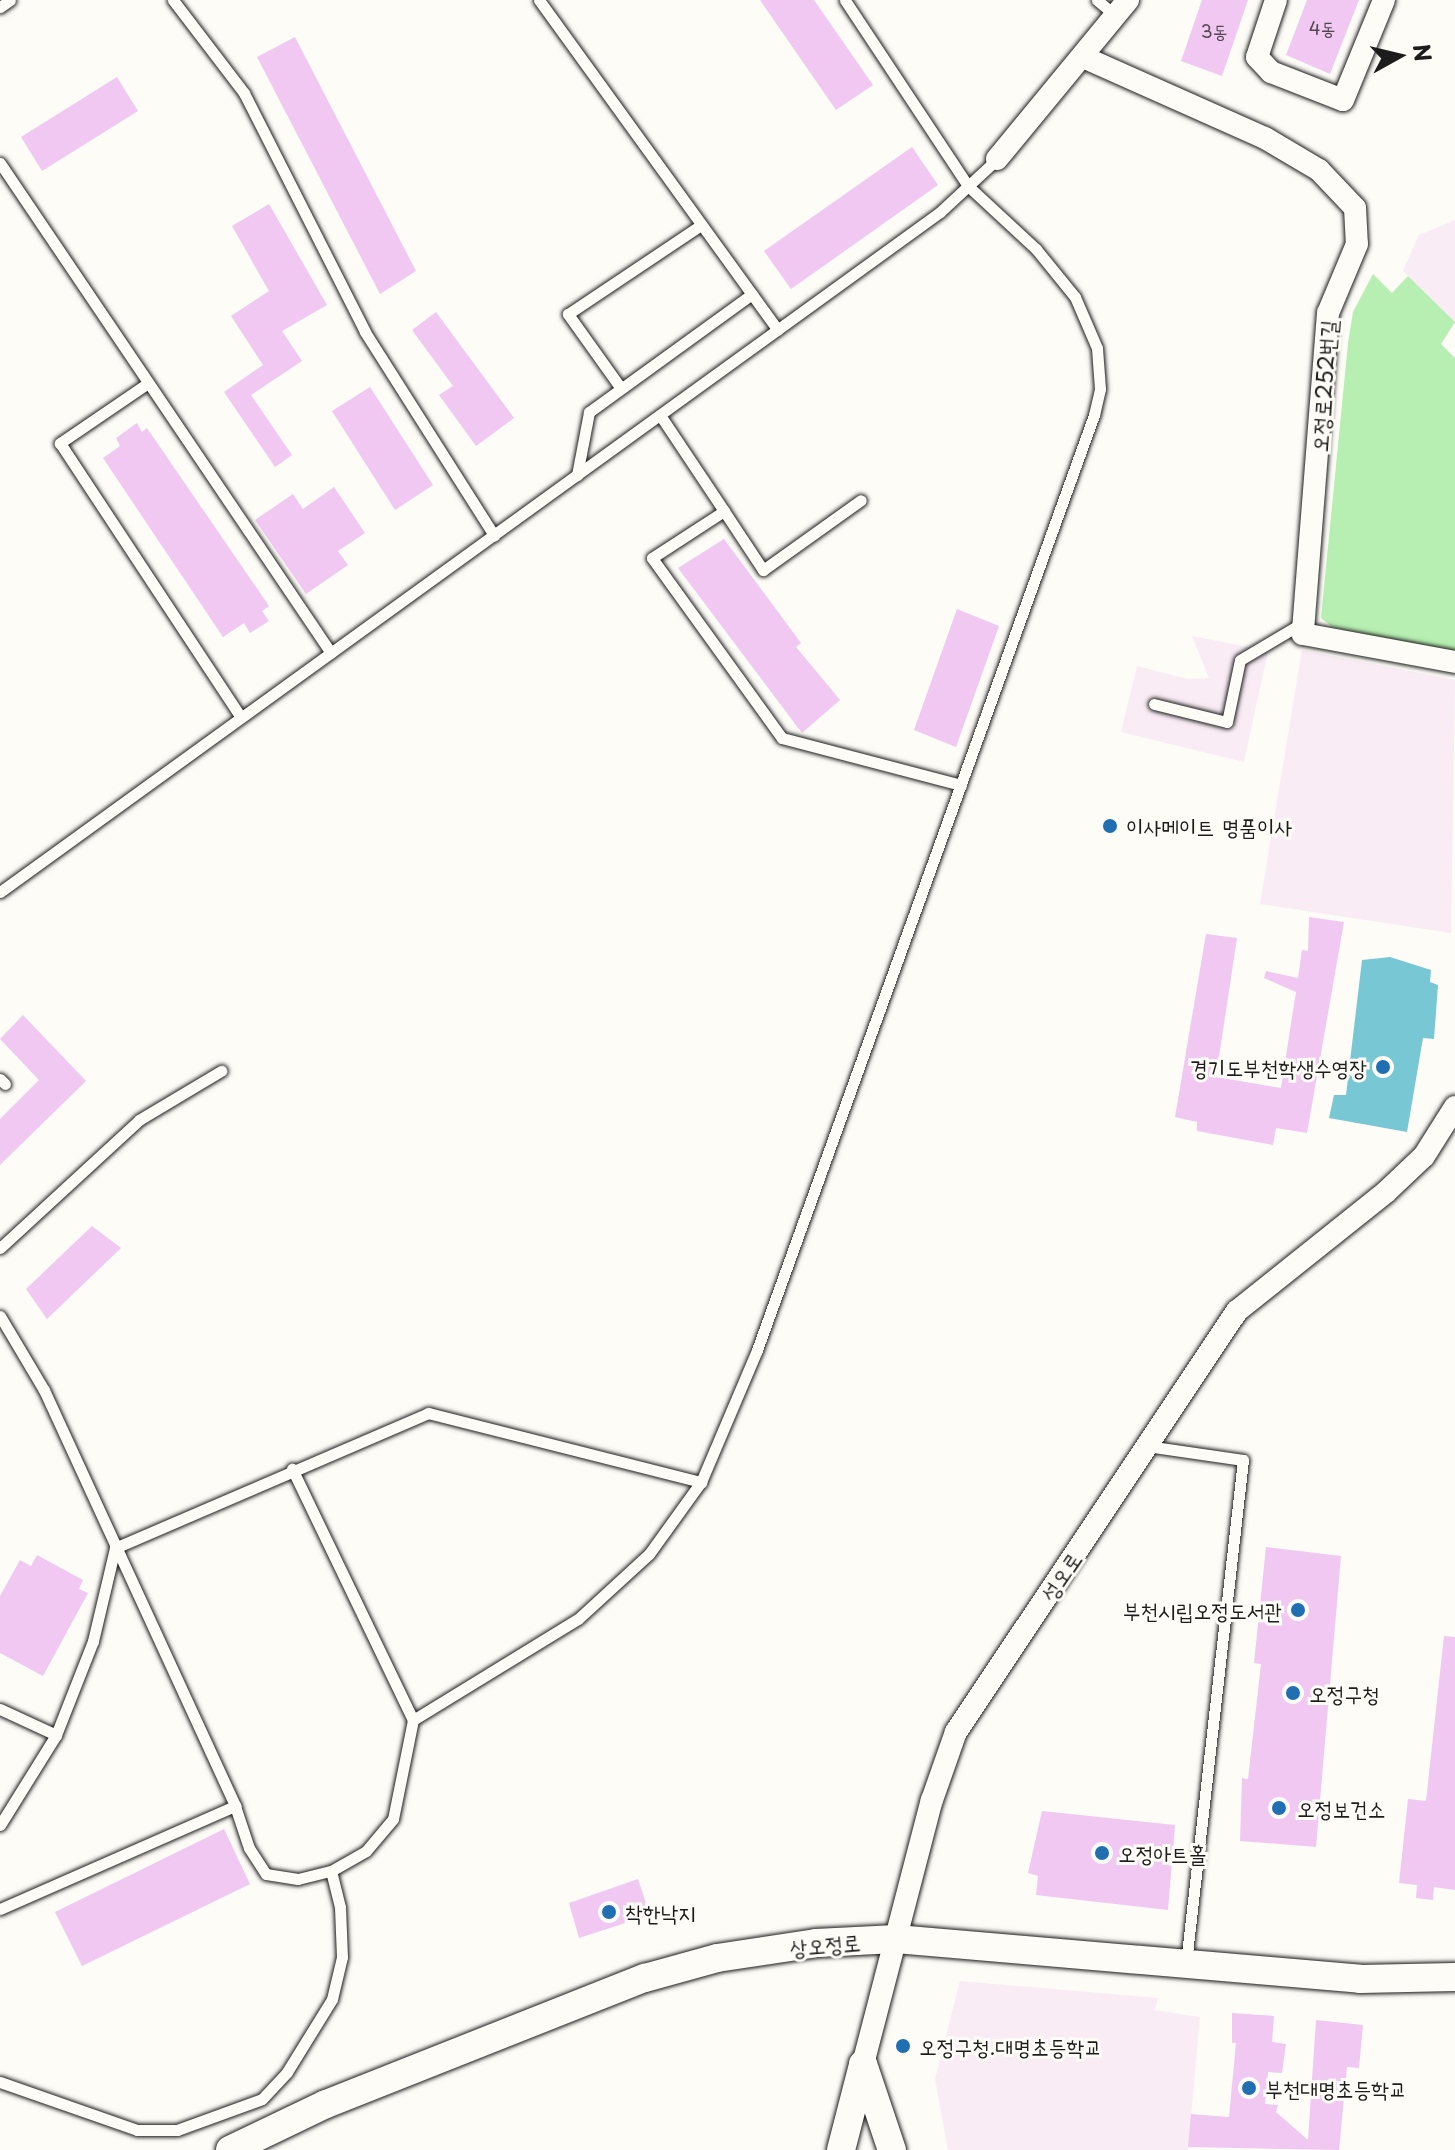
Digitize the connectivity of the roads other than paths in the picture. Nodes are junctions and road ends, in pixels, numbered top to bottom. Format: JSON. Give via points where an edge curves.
{"nodes":[{"id":1,"x":10,"y":0,"type":"edge"},
{"id":2,"x":173,"y":0,"type":"edge"},
{"id":3,"x":539,"y":0,"type":"edge"},
{"id":4,"x":845,"y":0,"type":"edge"},
{"id":5,"x":1097,"y":0,"type":"edge"},
{"id":6,"x":1276,"y":0,"type":"edge"},
{"id":7,"x":1384,"y":0,"type":"edge"},
{"id":8,"x":0,"y":7,"type":"edge"},
{"id":9,"x":1122,"y":8,"type":"edge"},
{"id":10,"x":1083,"y":57,"type":"junction"},
{"id":11,"x":997,"y":159,"type":"joint"},
{"id":12,"x":0,"y":163,"type":"edge"},
{"id":13,"x":968,"y":186,"type":"junction"},
{"id":14,"x":701,"y":225,"type":"junction"},
{"id":15,"x":752,"y":294,"type":"junction"},
{"id":16,"x":778,"y":330,"type":"junction"},
{"id":17,"x":148,"y":383,"type":"junction"},
{"id":18,"x":620,"y":387,"type":"junction"},
{"id":19,"x":660,"y":415,"type":"junction"},
{"id":20,"x":577,"y":475,"type":"junction"},
{"id":21,"x":861,"y":500,"type":"dead end"},
{"id":22,"x":724,"y":511,"type":"junction"},
{"id":23,"x":494,"y":535,"type":"junction"},
{"id":24,"x":1304,"y":622,"type":"junction"},
{"id":25,"x":331,"y":653,"type":"junction"},
{"id":26,"x":1455,"y":662,"type":"edge"},
{"id":27,"x":1154,"y":704,"type":"dead end"},
{"id":28,"x":241,"y":717,"type":"junction"},
{"id":29,"x":961,"y":785,"type":"junction"},
{"id":30,"x":0,"y":892,"type":"edge"},
{"id":31,"x":221,"y":1071,"type":"dead end"},
{"id":32,"x":1455,"y":1107,"type":"edge"},
{"id":33,"x":0,"y":1248,"type":"edge"},
{"id":34,"x":0,"y":1316,"type":"edge"},
{"id":35,"x":1147,"y":1446,"type":"junction"},
{"id":36,"x":292,"y":1469,"type":"junction"},
{"id":37,"x":701,"y":1482,"type":"junction"},
{"id":38,"x":115,"y":1548,"type":"junction"},
{"id":39,"x":0,"y":1709,"type":"edge"},
{"id":40,"x":413,"y":1720,"type":"junction"},
{"id":41,"x":56,"y":1735,"type":"junction"},
{"id":42,"x":235,"y":1806,"type":"junction"},
{"id":43,"x":0,"y":1825,"type":"edge"},
{"id":44,"x":331,"y":1871,"type":"junction"},
{"id":45,"x":0,"y":1909,"type":"edge"},
{"id":46,"x":896,"y":1939,"type":"junction"},
{"id":47,"x":1186,"y":1963,"type":"junction"},
{"id":48,"x":1455,"y":1977,"type":"edge"},
{"id":49,"x":863,"y":2064,"type":"junction"},
{"id":50,"x":0,"y":2082,"type":"edge"},
{"id":51,"x":230,"y":2150,"type":"edge"},
{"id":52,"x":841,"y":2150,"type":"edge"},
{"id":53,"x":892,"y":2150,"type":"edge"}],
"edges":[{"from":1,"to":8,"type":"lane"},
{"from":2,"to":23,"type":"lane","via":[[244,93],[365,332]]},
{"from":3,"to":14,"type":"lane"},
{"from":4,"to":13,"type":"lane"},
{"from":5,"to":9,"type":"lane"},
{"from":6,"to":7,"type":"street","via":[[1257,57],[1271,72],[1343,100]]},
{"from":9,"to":10,"type":"street"},
{"from":10,"to":11,"type":"street"},
{"from":10,"to":24,"type":"street","name":"오정로252번길","via":[[1265,138],[1319,170],[1355,208],[1357,244],[1328,313]]},
{"from":11,"to":13,"type":"lane"},
{"from":12,"to":17,"type":"lane"},
{"from":13,"to":16,"type":"lane"},
{"from":13,"to":29,"type":"lane","via":[[1036,249],[1075,297],[1097,348],[1100,389]]},
{"from":14,"to":15,"type":"lane"},
{"from":14,"to":18,"type":"lane","via":[[568,314]]},
{"from":15,"to":16,"type":"lane"},
{"from":15,"to":18,"type":"lane"},
{"from":16,"to":19,"type":"lane"},
{"from":17,"to":25,"type":"lane"},
{"from":17,"to":28,"type":"lane","via":[[60,443]]},
{"from":18,"to":20,"type":"lane","via":[[589,412]]},
{"from":19,"to":20,"type":"lane"},
{"from":19,"to":22,"type":"lane"},
{"from":20,"to":23,"type":"lane"},
{"from":21,"to":22,"type":"lane","via":[[763,570]]},
{"from":22,"to":29,"type":"lane","via":[[652,558],[782,738]]},
{"from":23,"to":25,"type":"lane"},
{"from":24,"to":26,"type":"street","via":[[1303,634]]},
{"from":24,"to":27,"type":"lane","via":[[1240,660],[1227,722]]},
{"from":25,"to":28,"type":"lane"},
{"from":28,"to":30,"type":"lane"},
{"from":29,"to":37,"type":"lane","via":[[757,1350]]},
{"from":31,"to":33,"type":"lane","via":[[139,1120]]},
{"from":32,"to":35,"type":"street","name":"성오로","via":[[1424,1156],[1386,1192],[1237,1311]]},
{"from":34,"to":38,"type":"lane","via":[[44,1390]]},
{"from":35,"to":46,"type":"street","name":"성오로","via":[[956,1732],[932,1800]]},
{"from":35,"to":47,"type":"lane","via":[[1243,1460]]},
{"from":36,"to":37,"type":"lane","via":[[428,1413]]},
{"from":36,"to":38,"type":"lane"},
{"from":36,"to":40,"type":"lane"},
{"from":37,"to":40,"type":"lane","via":[[649,1554],[578,1619]]},
{"from":38,"to":41,"type":"lane","via":[[93,1641]]},
{"from":38,"to":42,"type":"lane"},
{"from":39,"to":41,"type":"lane"},
{"from":40,"to":44,"type":"lane","via":[[393,1819],[366,1851]]},
{"from":41,"to":43,"type":"lane"},
{"from":42,"to":44,"type":"lane","via":[[249,1848],[266,1874],[298,1879]]},
{"from":42,"to":45,"type":"lane"},
{"from":44,"to":50,"type":"lane","via":[[340,1907],[342,1957],[332,1999],[287,2072],[262,2099],[177,2130],[137,2130]]},
{"from":46,"to":47,"type":"street","name":"상오정로"},
{"from":46,"to":49,"type":"street","name":"성오로"},
{"from":46,"to":51,"type":"street","name":"상오정로","via":[[816,1943],[717,1958],[645,1978],[326,2104]]},
{"from":47,"to":48,"type":"street","name":"상오정로","via":[[1360,1979]]},
{"from":49,"to":52,"type":"street","name":"성오로"},
{"from":49,"to":53,"type":"street"}]}
